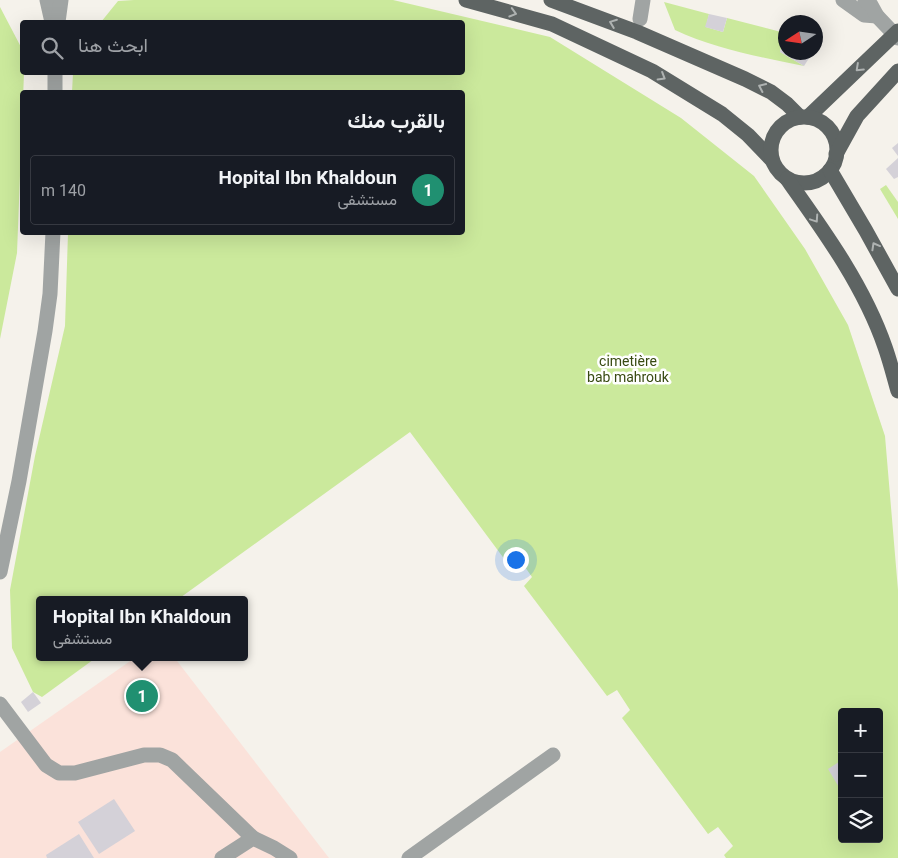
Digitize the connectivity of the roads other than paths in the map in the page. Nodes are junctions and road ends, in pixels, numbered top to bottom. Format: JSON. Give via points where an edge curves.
{"nodes":[{"id":1,"x":48,"y":0,"type":"edge"},
{"id":2,"x":61,"y":0,"type":"edge"},
{"id":3,"x":466,"y":0,"type":"edge"},
{"id":4,"x":551,"y":0,"type":"edge"},
{"id":5,"x":643,"y":0,"type":"edge"},
{"id":6,"x":843,"y":0,"type":"edge"},
{"id":7,"x":865,"y":0,"type":"edge"},
{"id":8,"x":877,"y":16,"type":"junction"},
{"id":9,"x":640,"y":19,"type":"dead end"},
{"id":10,"x":52,"y":20,"type":"edge"},
{"id":11,"x":58,"y":20,"type":"edge"},
{"id":12,"x":897,"y":35,"type":"edge"},
{"id":13,"x":898,"y":71,"type":"edge"},
{"id":14,"x":56,"y":75,"type":"edge"},
{"id":15,"x":55,"y":90,"type":"edge"},
{"id":16,"x":804,"y":117,"type":"junction"},
{"id":17,"x":836,"y":154,"type":"junction"},
{"id":18,"x":772,"y":160,"type":"junction"},
{"id":19,"x":830,"y":170,"type":"junction"},
{"id":20,"x":787,"y":179,"type":"junction"},
{"id":21,"x":53,"y":235,"type":"edge"},
{"id":22,"x":898,"y":289,"type":"edge"},
{"id":23,"x":898,"y":391,"type":"edge"},
{"id":24,"x":0,"y":572,"type":"edge"},
{"id":25,"x":0,"y":704,"type":"edge"},
{"id":26,"x":553,"y":755,"type":"dead end"},
{"id":27,"x":253,"y":838,"type":"junction"},
{"id":28,"x":222,"y":858,"type":"edge"},
{"id":29,"x":290,"y":858,"type":"edge"},
{"id":30,"x":409,"y":858,"type":"edge"}],
"edges":[{"from":1,"to":10,"type":"street"},
{"from":2,"to":11,"type":"street"},
{"from":3,"to":18,"type":"main road","one_way":true,"via":[[552,24],[652,71],[722,114]]},
{"from":16,"to":4,"type":"main road","one_way":true,"via":[[771,92],[745,79],[638,32]]},
{"from":5,"to":9,"type":"street"},
{"from":6,"to":8,"type":"street","via":[[864,15]]},
{"from":7,"to":8,"type":"street"},
{"from":8,"to":12,"type":"street"},
{"from":12,"to":16,"type":"main road","one_way":true},
{"from":13,"to":17,"type":"main road","via":[[857,116]]},
{"from":14,"to":15,"type":"street"},
{"from":16,"to":17,"type":"main road","via":[[820,121],[830,130],[836,142]]},
{"from":16,"to":18,"type":"main road","via":[[786,121],[776,132],[771,145]]},
{"from":17,"to":19,"type":"main road"},
{"from":18,"to":20,"type":"main road"},
{"from":19,"to":20,"type":"main road","via":[[823,177],[806,183]]},
{"from":22,"to":19,"type":"main road","one_way":true},
{"from":20,"to":23,"type":"main road","one_way":true,"via":[[865,300],[885,346]]},
{"from":21,"to":24,"type":"street","via":[[45,331]]},
{"from":25,"to":27,"type":"street","via":[[46,765],[59,773],[75,774],[144,754],[160,755],[172,760]]},
{"from":26,"to":30,"type":"street"},
{"from":27,"to":28,"type":"street"},
{"from":27,"to":29,"type":"street"}]}
